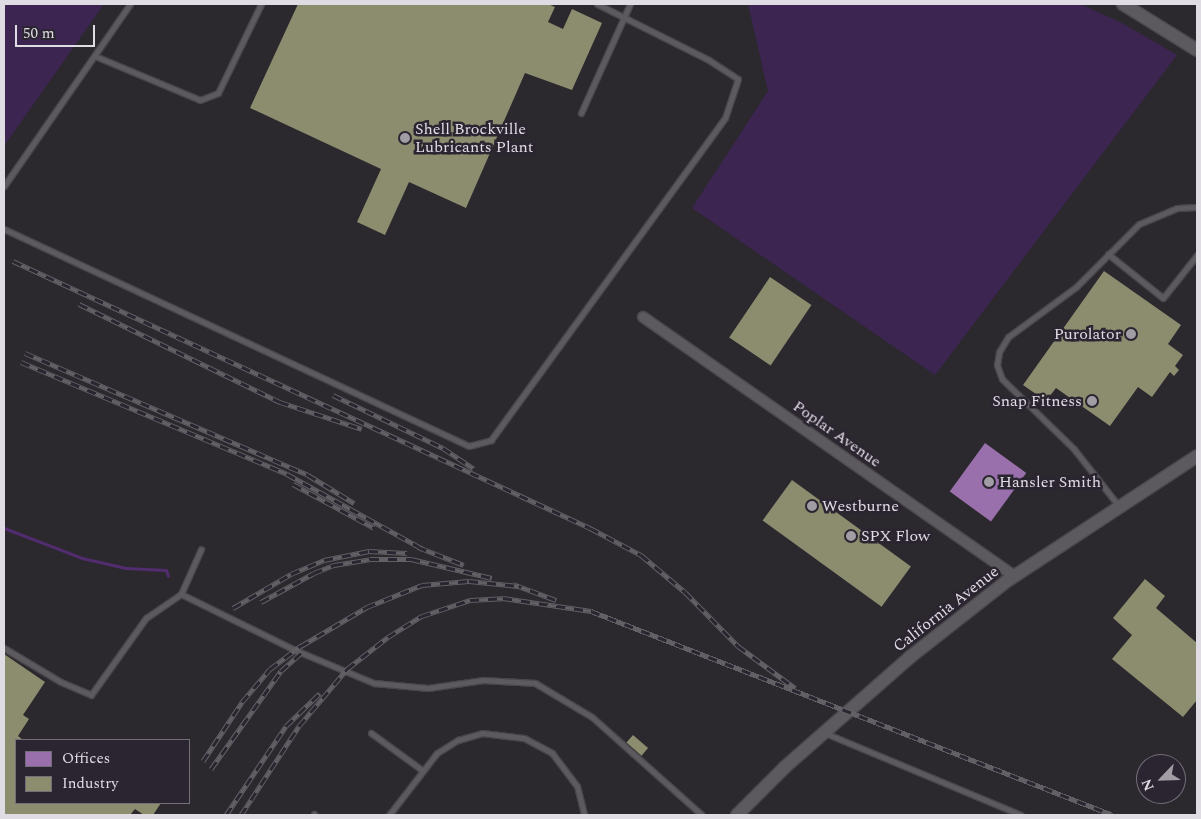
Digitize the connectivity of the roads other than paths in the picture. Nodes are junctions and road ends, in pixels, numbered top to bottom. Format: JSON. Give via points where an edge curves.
{"nodes":[{"id":1,"x":130,"y":4,"type":"edge"},
{"id":2,"x":261,"y":4,"type":"edge"},
{"id":3,"x":597,"y":4,"type":"edge"},
{"id":4,"x":630,"y":4,"type":"edge"},
{"id":5,"x":1123,"y":4,"type":"edge"},
{"id":6,"x":624,"y":16,"type":"junction"},
{"id":7,"x":1197,"y":50,"type":"edge"},
{"id":8,"x":95,"y":56,"type":"junction"},
{"id":9,"x":580,"y":113,"type":"dead end"},
{"id":10,"x":4,"y":186,"type":"edge"},
{"id":11,"x":1197,"y":207,"type":"edge"},
{"id":12,"x":4,"y":229,"type":"edge"},
{"id":13,"x":1108,"y":254,"type":"junction"},
{"id":14,"x":1197,"y":255,"type":"edge"},
{"id":15,"x":643,"y":317,"type":"dead end"},
{"id":16,"x":1197,"y":456,"type":"edge"},
{"id":17,"x":1118,"y":506,"type":"junction"},
{"id":18,"x":201,"y":549,"type":"dead end"},
{"id":19,"x":1014,"y":576,"type":"junction"},
{"id":20,"x":181,"y":594,"type":"junction"},
{"id":21,"x":4,"y":648,"type":"edge"},
{"id":22,"x":371,"y":733,"type":"dead end"},
{"id":23,"x":824,"y":733,"type":"junction"},
{"id":24,"x":422,"y":770,"type":"junction"},
{"id":25,"x":389,"y":815,"type":"edge"},
{"id":26,"x":584,"y":815,"type":"edge"},
{"id":27,"x":702,"y":815,"type":"edge"},
{"id":28,"x":737,"y":815,"type":"edge"},
{"id":29,"x":1021,"y":815,"type":"edge"}],
"edges":[{"from":1,"to":8,"type":"lane"},
{"from":2,"to":8,"type":"lane","via":[[218,93],[200,100]]},
{"from":3,"to":6,"type":"lane"},
{"from":4,"to":6,"type":"lane"},
{"from":5,"to":7,"type":"street"},
{"from":6,"to":9,"type":"lane"},
{"from":6,"to":12,"type":"lane","via":[[709,60],[738,79],[725,118],[491,440],[469,446]]},
{"from":8,"to":10,"type":"lane"},
{"from":11,"to":13,"type":"lane","via":[[1178,208],[1139,224]]},
{"from":13,"to":14,"type":"lane","via":[[1163,298]]},
{"from":13,"to":17,"type":"lane","via":[[1076,287],[1008,337],[999,352],[997,365],[1011,391],[1074,450]]},
{"from":15,"to":19,"type":"street","name":"Poplar Avenue"},
{"from":16,"to":17,"type":"street","name":"California Avenue"},
{"from":17,"to":19,"type":"street","name":"California Avenue"},
{"from":18,"to":20,"type":"lane"},
{"from":19,"to":23,"type":"street","name":"California Avenue","via":[[910,657]]},
{"from":20,"to":21,"type":"lane","via":[[146,618],[91,695],[61,682]]},
{"from":20,"to":27,"type":"lane","via":[[278,642],[374,683],[428,688],[483,680],[535,683],[592,717]]},
{"from":22,"to":24,"type":"lane"},
{"from":23,"to":28,"type":"street","name":"California Avenue"},
{"from":23,"to":29,"type":"lane"},
{"from":24,"to":25,"type":"lane"},
{"from":24,"to":26,"type":"lane","via":[[437,753],[458,740],[482,733],[524,738],[552,753],[577,786]]}]}
